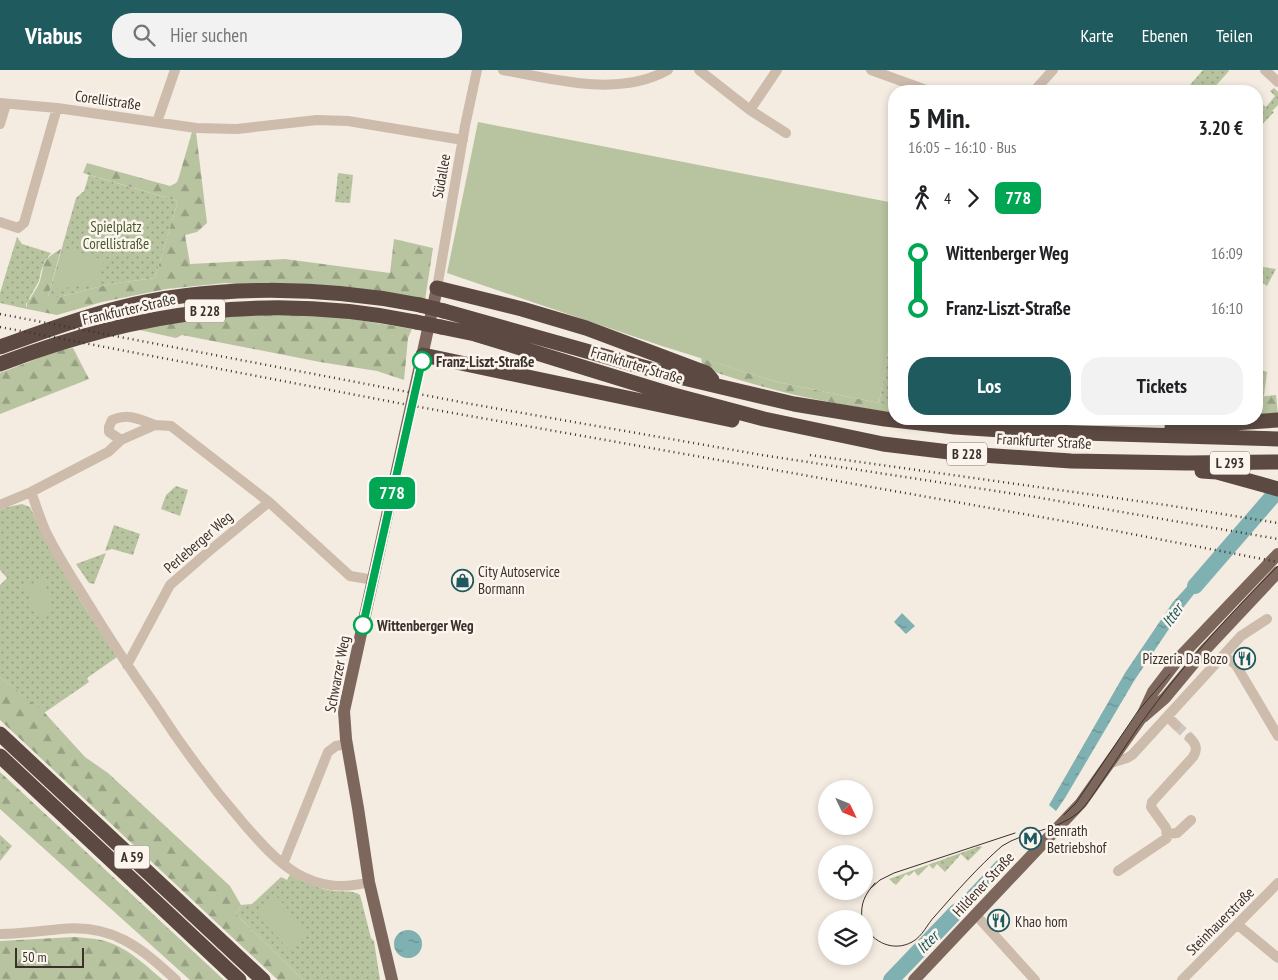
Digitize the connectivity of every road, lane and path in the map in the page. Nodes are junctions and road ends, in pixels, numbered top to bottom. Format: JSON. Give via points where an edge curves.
{"nodes":[{"id":1,"x":175,"y":70,"type":"edge"},
{"id":2,"x":477,"y":70,"type":"edge"},
{"id":3,"x":503,"y":70,"type":"edge"},
{"id":4,"x":668,"y":70,"type":"edge"},
{"id":5,"x":777,"y":70,"type":"edge"},
{"id":6,"x":871,"y":70,"type":"edge"},
{"id":7,"x":1053,"y":70,"type":"edge"},
{"id":8,"x":1265,"y":70,"type":"edge"},
{"id":9,"x":700,"y":71,"type":"edge"},
{"id":10,"x":1278,"y":82,"type":"edge"},
{"id":11,"x":912,"y":85,"type":"edge"},
{"id":12,"x":1039,"y":85,"type":"edge"},
{"id":13,"x":3,"y":104,"type":"edge"},
{"id":14,"x":57,"y":108,"type":"junction"},
{"id":15,"x":750,"y":110,"type":"junction"},
{"id":16,"x":157,"y":122,"type":"junction"},
{"id":17,"x":0,"y":124,"type":"edge"},
{"id":18,"x":786,"y":133,"type":"dead end"},
{"id":19,"x":463,"y":140,"type":"junction"},
{"id":20,"x":0,"y":222,"type":"edge"},
{"id":21,"x":437,"y":288,"type":"junction"},
{"id":22,"x":0,"y":346,"type":"edge"},
{"id":23,"x":423,"y":355,"type":"junction"},
{"id":24,"x":0,"y":364,"type":"edge"},
{"id":25,"x":714,"y":384,"type":"junction"},
{"id":26,"x":764,"y":419,"type":"junction"},
{"id":27,"x":888,"y":419,"type":"edge"},
{"id":28,"x":1278,"y":420,"type":"edge"},
{"id":29,"x":1263,"y":421,"type":"edge"},
{"id":30,"x":155,"y":425,"type":"junction"},
{"id":31,"x":944,"y":425,"type":"edge"},
{"id":32,"x":1199,"y":425,"type":"edge"},
{"id":33,"x":1093,"y":433,"type":"junction"},
{"id":34,"x":121,"y":440,"type":"junction"},
{"id":35,"x":1278,"y":440,"type":"edge"},
{"id":36,"x":1275,"y":462,"type":"edge"},
{"id":37,"x":1187,"y":463,"type":"junction"},
{"id":38,"x":1273,"y":487,"type":"edge"},
{"id":39,"x":31,"y":492,"type":"junction"},
{"id":40,"x":269,"y":502,"type":"junction"},
{"id":41,"x":0,"y":505,"type":"edge"},
{"id":42,"x":1278,"y":554,"type":"edge"},
{"id":43,"x":1278,"y":572,"type":"edge"},
{"id":44,"x":374,"y":580,"type":"junction"},
{"id":45,"x":1267,"y":619,"type":"dead end"},
{"id":46,"x":1223,"y":657,"type":"junction"},
{"id":47,"x":127,"y":665,"type":"junction"},
{"id":48,"x":1141,"y":718,"type":"junction"},
{"id":49,"x":0,"y":734,"type":"edge"},
{"id":50,"x":1278,"y":736,"type":"edge"},
{"id":51,"x":1190,"y":738,"type":"tunnel mouth"},
{"id":52,"x":346,"y":744,"type":"junction"},
{"id":53,"x":0,"y":756,"type":"edge"},
{"id":54,"x":1111,"y":763,"type":"junction"},
{"id":55,"x":1191,"y":820,"type":"dead end"},
{"id":56,"x":1167,"y":834,"type":"junction"},
{"id":57,"x":283,"y":864,"type":"junction"},
{"id":58,"x":1118,"y":870,"type":"dead end"},
{"id":59,"x":369,"y":882,"type":"junction"},
{"id":60,"x":1278,"y":884,"type":"edge"},
{"id":61,"x":976,"y":915,"type":"junction"},
{"id":62,"x":1238,"y":925,"type":"junction"},
{"id":63,"x":0,"y":934,"type":"edge"},
{"id":64,"x":1278,"y":958,"type":"edge"},
{"id":65,"x":176,"y":980,"type":"edge"},
{"id":66,"x":239,"y":980,"type":"edge"},
{"id":67,"x":263,"y":980,"type":"edge"},
{"id":68,"x":392,"y":980,"type":"edge"},
{"id":69,"x":914,"y":980,"type":"edge"},
{"id":70,"x":1035,"y":980,"type":"edge"},
{"id":71,"x":1182,"y":980,"type":"edge"}],
"edges":[{"from":1,"to":16,"type":"street","name":"Corellistraße"},
{"from":2,"to":19,"type":"street","name":"Südallee"},
{"from":3,"to":4,"type":"street","via":[[606,85],[630,83]]},
{"from":5,"to":15,"type":"street"},
{"from":6,"to":11,"type":"street"},
{"from":7,"to":12,"type":"street"},
{"from":8,"to":10,"type":"street"},
{"from":9,"to":15,"type":"street"},
{"from":13,"to":14,"type":"street","name":"Corellistraße"},
{"from":13,"to":17,"type":"street"},
{"from":14,"to":16,"type":"street","name":"Corellistraße"},
{"from":14,"to":20,"type":"street","via":[[24,223],[18,228]]},
{"from":15,"to":18,"type":"street"},
{"from":16,"to":19,"type":"street","via":[[228,129],[336,121]]},
{"from":19,"to":21,"type":"street","name":"Südallee"},
{"from":21,"to":23,"type":"main road","name":"Schwarzer Weg"},
{"from":21,"to":25,"type":"highway","via":[[586,328],[706,373]]},
{"from":22,"to":25,"type":"highway","name":"Frankfurter Straße","number":"B 228","bridge":true,"via":[[119,308],[211,292],[330,293],[420,305]]},
{"from":23,"to":26,"type":"highway","via":[[744,423]]},
{"from":23,"to":44,"type":"main road","name":"Schwarzer Weg"},
{"from":24,"to":26,"type":"highway","name":"Frankfurter Straße","number":"B 228","bridge":true,"via":[[121,326],[161,317],[263,307],[321,308],[380,314],[475,334],[670,394]]},
{"from":25,"to":27,"type":"highway","name":"Frankfurter Straße","number":"B 228","via":[[794,404]]},
{"from":26,"to":37,"type":"highway","name":"Frankfurter Straße","number":"B 228","via":[[883,444],[966,454],[1071,461]]},
{"from":28,"to":29,"type":"highway","number":"B 228"},
{"from":30,"to":34,"type":"street"},
{"from":30,"to":34,"type":"street","via":[[131,416],[112,420],[109,432]]},
{"from":30,"to":40,"type":"street","via":[[171,426]]},
{"from":31,"to":33,"type":"highway","name":"Frankfurter Straße","number":"B 228"},
{"from":32,"to":33,"type":"highway","number":"B 228","via":[[1120,428]]},
{"from":33,"to":35,"type":"highway","number":"L 293"},
{"from":34,"to":39,"type":"street","via":[[108,452]]},
{"from":36,"to":37,"type":"highway","name":"Frankfurter Straße","number":"L 293"},
{"from":37,"to":38,"type":"highway","via":[[1197,470]]},
{"from":39,"to":41,"type":"street"},
{"from":39,"to":47,"type":"street","via":[[46,531],[69,573]]},
{"from":40,"to":44,"type":"street","via":[[350,576]]},
{"from":40,"to":47,"type":"street","name":"Perleberger Weg","via":[[170,586]]},
{"from":42,"to":48,"type":"main road","name":"Hildener Straße","via":[[1178,658],[1153,692]]},
{"from":43,"to":48,"type":"main road","name":"Hildener Straße","via":[[1204,651],[1166,698]]},
{"from":44,"to":52,"type":"main road","name":"Schwarzer Weg","via":[[344,711]]},
{"from":45,"to":46,"type":"street","name":"Hildener Straße","via":[[1242,636]]},
{"from":46,"to":50,"type":"street","via":[[1236,665]]},
{"from":46,"to":54,"type":"street","name":"Hildener Straße","via":[[1172,721],[1132,755]]},
{"from":47,"to":57,"type":"street","via":[[217,793]]},
{"from":48,"to":54,"type":"main road","name":"Hildener Straße"},
{"from":49,"to":67,"type":"highway","number":"A 59"},
{"from":51,"to":56,"type":"street","via":[[1196,745],[1194,757],[1152,802],[1151,807]]},
{"from":52,"to":57,"type":"street","via":[[328,752]]},
{"from":52,"to":59,"type":"main road","name":"Schwarzer Weg"},
{"from":53,"to":66,"type":"highway","number":"A 59"},
{"from":54,"to":61,"type":"main road","name":"Hildener Straße","via":[[1081,803]]},
{"from":55,"to":56,"type":"street","via":[[1177,833]]},
{"from":56,"to":58,"type":"street","via":[[1165,840]]},
{"from":57,"to":59,"type":"street","via":[[314,882],[336,887]]},
{"from":59,"to":68,"type":"main road","name":"Schwarzer Weg"},
{"from":60,"to":62,"type":"street","name":"Steinhauerstraße"},
{"from":61,"to":69,"type":"main road","name":"Hildener Straße"},
{"from":61,"to":70,"type":"street"},
{"from":62,"to":64,"type":"street"},
{"from":62,"to":71,"type":"street","name":"Steinhauerstraße"},
{"from":63,"to":65,"type":"street","via":[[62,929],[106,931],[140,948]]}]}
